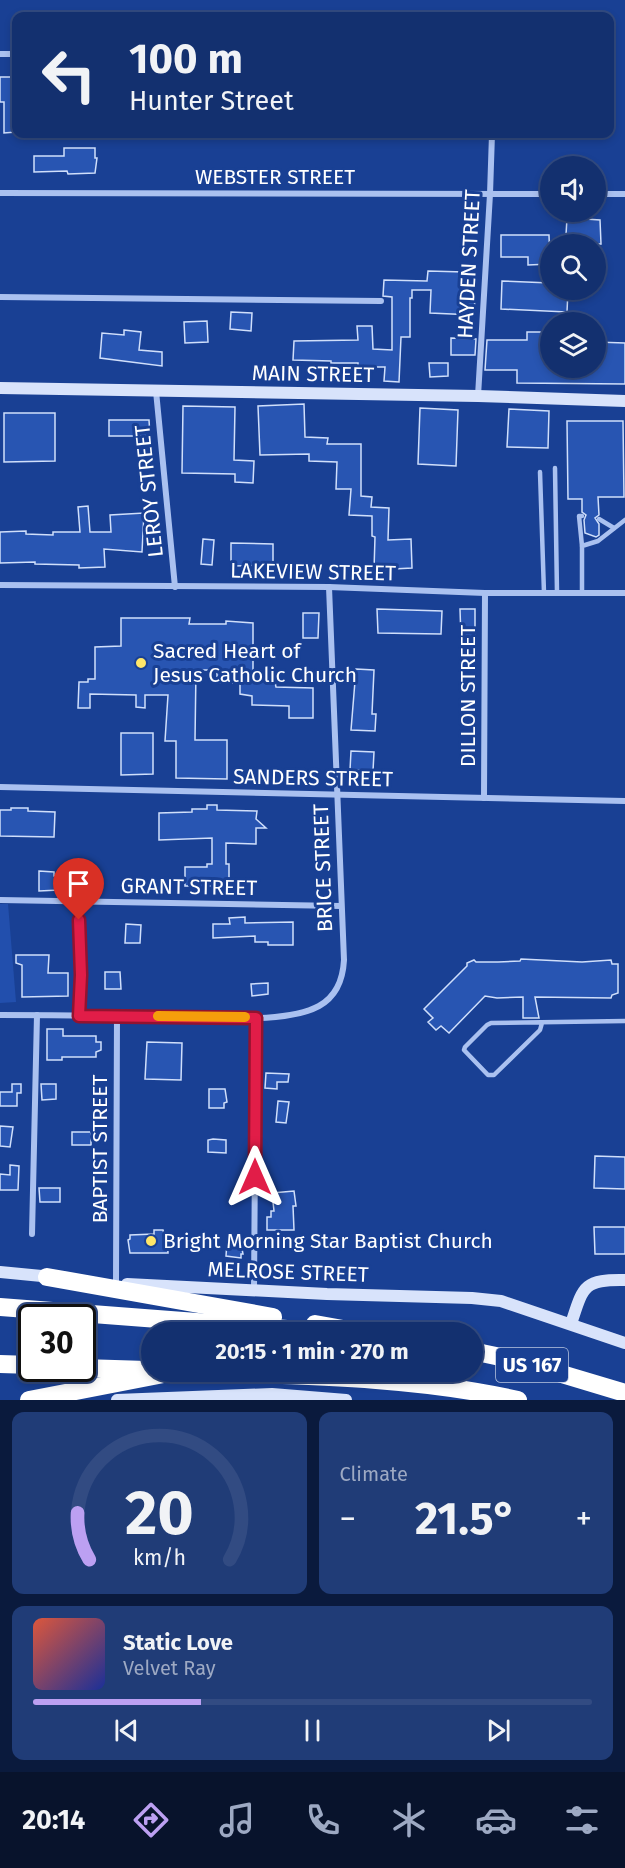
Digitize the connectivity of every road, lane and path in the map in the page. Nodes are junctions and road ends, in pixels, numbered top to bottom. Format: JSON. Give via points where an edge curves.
{"nodes":[{"id":1,"x":492,"y":138,"type":"edge"},
{"id":2,"x":0,"y":193,"type":"edge"},
{"id":3,"x":490,"y":194,"type":"junction"},
{"id":4,"x":540,"y":194,"type":"edge"},
{"id":5,"x":606,"y":194,"type":"edge"},
{"id":6,"x":625,"y":194,"type":"edge"},
{"id":7,"x":0,"y":297,"type":"edge"},
{"id":8,"x":381,"y":301,"type":"dead end"},
{"id":9,"x":0,"y":387,"type":"edge"},
{"id":10,"x":156,"y":392,"type":"junction"},
{"id":11,"x":478,"y":396,"type":"junction"},
{"id":12,"x":625,"y":401,"type":"edge"},
{"id":13,"x":555,"y":468,"type":"dead end"},
{"id":14,"x":540,"y":472,"type":"dead end"},
{"id":15,"x":582,"y":516,"type":"dead end"},
{"id":16,"x":599,"y":519,"type":"dead end"},
{"id":17,"x":625,"y":520,"type":"edge"},
{"id":18,"x":614,"y":528,"type":"junction"},
{"id":19,"x":582,"y":546,"type":"junction"},
{"id":20,"x":0,"y":585,"type":"edge"},
{"id":21,"x":176,"y":587,"type":"junction"},
{"id":22,"x":330,"y":587,"type":"junction"},
{"id":23,"x":485,"y":593,"type":"junction"},
{"id":24,"x":544,"y":593,"type":"junction"},
{"id":25,"x":557,"y":593,"type":"junction"},
{"id":26,"x":582,"y":593,"type":"junction"},
{"id":27,"x":625,"y":593,"type":"edge"},
{"id":28,"x":0,"y":787,"type":"edge"},
{"id":29,"x":337,"y":795,"type":"junction"},
{"id":30,"x":484,"y":798,"type":"junction"},
{"id":31,"x":625,"y":801,"type":"edge"},
{"id":32,"x":0,"y":900,"type":"edge"},
{"id":33,"x":78,"y":902,"type":"junction"},
{"id":34,"x":341,"y":906,"type":"junction"},
{"id":35,"x":0,"y":1015,"type":"edge"},
{"id":36,"x":37,"y":1015,"type":"junction"},
{"id":37,"x":79,"y":1016,"type":"junction"},
{"id":38,"x":117,"y":1016,"type":"junction"},
{"id":39,"x":256,"y":1018,"type":"junction"},
{"id":40,"x":625,"y":1021,"type":"edge"},
{"id":41,"x":542,"y":1023,"type":"junction"},
{"id":42,"x":32,"y":1234,"type":"dead end"},
{"id":43,"x":0,"y":1272,"type":"edge"},
{"id":44,"x":47,"y":1277,"type":"junction"},
{"id":45,"x":625,"y":1280,"type":"edge"},
{"id":46,"x":116,"y":1283,"type":"junction"},
{"id":47,"x":254,"y":1291,"type":"junction"},
{"id":48,"x":0,"y":1307,"type":"edge"},
{"id":49,"x":196,"y":1322,"type":"edge"},
{"id":50,"x":303,"y":1322,"type":"edge"},
{"id":51,"x":571,"y":1324,"type":"junction"},
{"id":52,"x":625,"y":1343,"type":"edge"},
{"id":53,"x":483,"y":1353,"type":"edge"},
{"id":54,"x":0,"y":1364,"type":"edge"},
{"id":55,"x":18,"y":1365,"type":"edge"},
{"id":56,"x":96,"y":1369,"type":"edge"},
{"id":57,"x":141,"y":1371,"type":"edge"},
{"id":58,"x":141,"y":1379,"type":"edge"},
{"id":59,"x":375,"y":1382,"type":"edge"},
{"id":60,"x":625,"y":1394,"type":"edge"},
{"id":61,"x":29,"y":1400,"type":"edge"},
{"id":62,"x":118,"y":1400,"type":"edge"},
{"id":63,"x":346,"y":1400,"type":"edge"},
{"id":64,"x":518,"y":1400,"type":"edge"}],
"edges":[{"from":1,"to":3,"type":"street","name":"HAYDEN STREET"},
{"from":2,"to":3,"type":"street","name":"WEBSTER STREET"},
{"from":3,"to":4,"type":"street","name":"WEBSTER STREET"},
{"from":3,"to":11,"type":"street","name":"HAYDEN STREET"},
{"from":5,"to":6,"type":"street"},
{"from":7,"to":8,"type":"street"},
{"from":9,"to":10,"type":"main road","name":"MAIN STREET"},
{"from":10,"to":11,"type":"main road","name":"MAIN STREET"},
{"from":10,"to":21,"type":"street","name":"LEROY STREET"},
{"from":11,"to":12,"type":"main road","name":"MAIN STREET"},
{"from":13,"to":25,"type":"lane"},
{"from":14,"to":24,"type":"lane"},
{"from":15,"to":19,"type":"lane"},
{"from":16,"to":18,"type":"lane"},
{"from":17,"to":18,"type":"lane"},
{"from":18,"to":19,"type":"lane"},
{"from":19,"to":26,"type":"lane"},
{"from":20,"to":21,"type":"street","name":"LAKEVIEW STREET"},
{"from":21,"to":22,"type":"street","name":"LAKEVIEW STREET"},
{"from":22,"to":23,"type":"street","name":"LAKEVIEW STREET"},
{"from":22,"to":29,"type":"street","name":"BRICE STREET"},
{"from":23,"to":24,"type":"street","name":"LAKEVIEW STREET"},
{"from":23,"to":30,"type":"street","name":"DILLON STREET"},
{"from":24,"to":25,"type":"street","name":"LAKEVIEW STREET"},
{"from":25,"to":26,"type":"street","name":"LAKEVIEW STREET"},
{"from":26,"to":27,"type":"street","name":"LAKEVIEW STREET"},
{"from":28,"to":29,"type":"street","name":"SANDERS STREET"},
{"from":29,"to":30,"type":"street","name":"SANDERS STREET"},
{"from":29,"to":34,"type":"street","name":"BRICE STREET"},
{"from":30,"to":31,"type":"street","name":"SANDERS STREET"},
{"from":32,"to":33,"type":"street","name":"GRANT STREET"},
{"from":33,"to":34,"type":"street","name":"GRANT STREET"},
{"from":33,"to":37,"type":"street"},
{"from":34,"to":39,"type":"street","name":"BRICE STREET","via":[[343,975],[337,989],[329,999],[302,1013]]},
{"from":35,"to":36,"type":"street"},
{"from":36,"to":37,"type":"street"},
{"from":36,"to":42,"type":"street"},
{"from":37,"to":38,"type":"street"},
{"from":38,"to":39,"type":"street"},
{"from":38,"to":46,"type":"street","name":"BAPTIST STREET"},
{"from":39,"to":47,"type":"street"},
{"from":40,"to":41,"type":"lane"},
{"from":41,"to":41,"type":"lane","via":[[491,1023],[464,1050],[488,1075],[494,1075],[540,1030]]},
{"from":43,"to":44,"type":"main road","name":"MELROSE STREET"},
{"from":44,"to":46,"type":"main road","name":"MELROSE STREET"},
{"from":44,"to":50,"type":"highway"},
{"from":45,"to":51,"type":"main road","via":[[600,1280],[588,1286],[582,1292]]},
{"from":46,"to":47,"type":"main road","name":"MELROSE STREET"},
{"from":47,"to":51,"type":"main road","name":"MELROSE STREET","via":[[472,1298],[501,1302]]},
{"from":48,"to":49,"type":"highway"},
{"from":51,"to":52,"type":"main road","name":"MELROSE STREET"},
{"from":53,"to":60,"type":"highway","number":"US 167"},
{"from":54,"to":55,"type":"highway"},
{"from":56,"to":57,"type":"highway"},
{"from":58,"to":61,"type":"highway"},
{"from":59,"to":64,"type":"highway","number":"US 167","via":[[434,1385]]},
{"from":62,"to":63,"type":"main road","via":[[272,1394]]}]}
